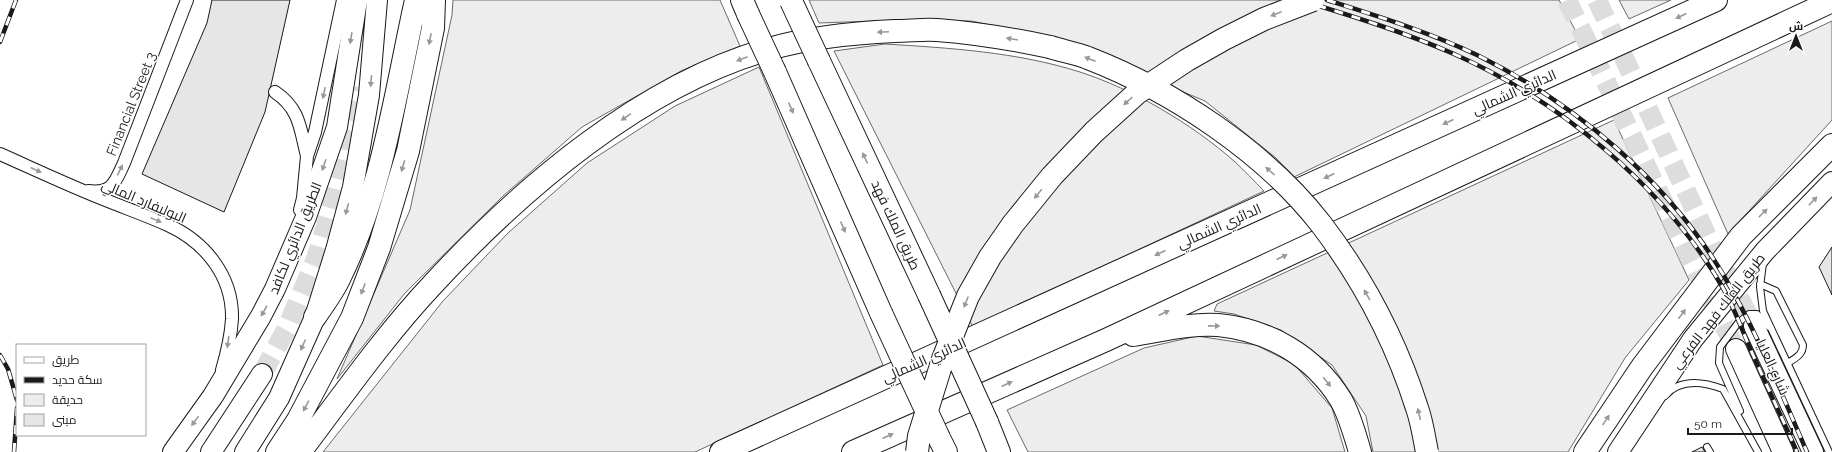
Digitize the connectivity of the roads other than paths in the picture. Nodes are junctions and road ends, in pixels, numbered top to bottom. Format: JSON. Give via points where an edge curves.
{"nodes":[{"id":1,"x":187,"y":0,"type":"edge"},
{"id":2,"x":343,"y":0,"type":"edge"},
{"id":3,"x":357,"y":0,"type":"edge"},
{"id":4,"x":377,"y":0,"type":"edge"},
{"id":5,"x":416,"y":0,"type":"edge"},
{"id":6,"x":434,"y":0,"type":"edge"},
{"id":7,"x":791,"y":0,"type":"edge"},
{"id":8,"x":1313,"y":0,"type":"edge"},
{"id":9,"x":1716,"y":0,"type":"edge"},
{"id":10,"x":1832,"y":1,"type":"edge"},
{"id":11,"x":745,"y":7,"type":"edge"},
{"id":12,"x":274,"y":92,"type":"dead end"},
{"id":13,"x":1832,"y":145,"type":"edge"},
{"id":14,"x":0,"y":154,"type":"edge"},
{"id":15,"x":307,"y":156,"type":"junction"},
{"id":16,"x":1832,"y":182,"type":"edge"},
{"id":17,"x":79,"y":190,"type":"junction"},
{"id":18,"x":1765,"y":251,"type":"junction"},
{"id":19,"x":1760,"y":284,"type":"junction"},
{"id":20,"x":275,"y":289,"type":"junction"},
{"id":21,"x":315,"y":317,"type":"junction"},
{"id":22,"x":1754,"y":326,"type":"tunnel mouth"},
{"id":23,"x":1774,"y":333,"type":"junction"},
{"id":24,"x":1106,"y":340,"type":"junction"},
{"id":25,"x":1736,"y":349,"type":"tunnel mouth"},
{"id":26,"x":1788,"y":363,"type":"junction"},
{"id":27,"x":262,"y":374,"type":"tunnel mouth"},
{"id":28,"x":218,"y":388,"type":"junction"},
{"id":29,"x":1750,"y":436,"type":"junction"},
{"id":30,"x":942,"y":445,"type":"edge"},
{"id":31,"x":998,"y":449,"type":"edge"},
{"id":32,"x":1619,"y":450,"type":"edge"},
{"id":33,"x":173,"y":452,"type":"edge"},
{"id":34,"x":211,"y":452,"type":"edge"},
{"id":35,"x":245,"y":452,"type":"edge"},
{"id":36,"x":277,"y":452,"type":"edge"},
{"id":37,"x":300,"y":452,"type":"edge"},
{"id":38,"x":721,"y":452,"type":"edge"},
{"id":39,"x":853,"y":452,"type":"edge"},
{"id":40,"x":917,"y":452,"type":"edge"},
{"id":41,"x":1360,"y":452,"type":"edge"},
{"id":42,"x":1427,"y":452,"type":"edge"},
{"id":43,"x":1584,"y":452,"type":"edge"},
{"id":44,"x":1758,"y":452,"type":"edge"},
{"id":45,"x":1783,"y":452,"type":"edge"},
{"id":46,"x":1813,"y":452,"type":"edge"},
{"id":47,"x":1829,"y":452,"type":"edge"}],
"edges":[{"from":17,"to":1,"type":"street","name":"Financial Street 3","one_way":true,"via":[[98,192],[113,185],[124,163]]},
{"from":2,"to":15,"type":"street","one_way":true,"via":[[315,132]]},
{"from":3,"to":20,"type":"main road","name":"الطريق الدائري لكافد","one_way":true,"via":[[337,127],[306,217]]},
{"from":4,"to":21,"type":"main road","one_way":true,"via":[[369,96],[353,186]]},
{"from":5,"to":21,"type":"highway","via":[[388,137],[366,214],[338,282]]},
{"from":6,"to":36,"type":"highway","one_way":true,"via":[[433,28],[408,151],[379,248],[352,318],[298,420]]},
{"from":31,"to":7,"type":"highway","name":"طريق الملك فهد","one_way":true,"bridge":true},
{"from":8,"to":40,"type":"highway","one_way":true,"bridge":true,"via":[[1264,19],[1224,39],[1137,93],[1094,132],[1052,176],[1004,237],[968,296],[943,359],[919,436]]},
{"from":9,"to":38,"type":"highway","name":"الدائري الشمالي","one_way":true},
{"from":24,"to":10,"type":"highway","one_way":true},
{"from":11,"to":30,"type":"highway","one_way":true,"bridge":true},
{"from":12,"to":15,"type":"street","via":[[285,99],[296,115]]},
{"from":43,"to":13,"type":"highway","one_way":true,"via":[[1642,367],[1740,236]]},
{"from":14,"to":17,"type":"street","name":"البوليفارد المالي","one_way":true},
{"from":15,"to":20,"type":"street","via":[[303,198]]},
{"from":18,"to":16,"type":"main road","name":"طريق الملك فهد الفرعي","one_way":true},
{"from":17,"to":28,"type":"street","name":"البوليفارد المالي","one_way":true,"via":[[169,225],[191,238],[217,264],[226,283],[232,319]]},
{"from":18,"to":19,"type":"lane"},
{"from":18,"to":32,"type":"main road","name":"طريق الملك فهد الفرعي","via":[[1693,340]]},
{"from":19,"to":23,"type":"lane","via":[[1763,311]]},
{"from":19,"to":26,"type":"lane","via":[[1776,291],[1802,345],[1800,355]]},
{"from":20,"to":28,"type":"main road","name":"الطريق الدائري لكافد","one_way":true},
{"from":21,"to":35,"type":"main road","one_way":true,"via":[[279,398]]},
{"from":22,"to":46,"type":"main road","name":"شارع العليا"},
{"from":23,"to":26,"type":"lane"},
{"from":23,"to":29,"type":"lane","via":[[1757,314],[1749,314],[1738,323],[1720,347],[1719,363]]},
{"from":39,"to":24,"type":"highway","one_way":true},
{"from":24,"to":41,"type":"highway","one_way":true,"via":[[1217,325],[1268,336],[1309,363],[1326,380],[1342,401]]},
{"from":25,"to":45,"type":"main road","name":"شارع العليا"},
{"from":26,"to":47,"type":"lane"},
{"from":27,"to":34,"type":"main road"},
{"from":28,"to":33,"type":"main road","name":"الطريق الدائري لكافد","one_way":true},
{"from":29,"to":32,"type":"lane","via":[[1723,389],[1706,383],[1684,383],[1668,392]]},
{"from":29,"to":44,"type":"lane"},
{"from":42,"to":37,"type":"highway","one_way":true,"bridge":true,"via":[[1418,409],[1377,312],[1352,268],[1321,224],[1276,176],[1202,117],[1141,81],[1087,57],[1012,39],[935,30],[817,37],[770,48],[698,75],[640,108],[572,155],[510,207],[433,284],[372,356]]}]}
